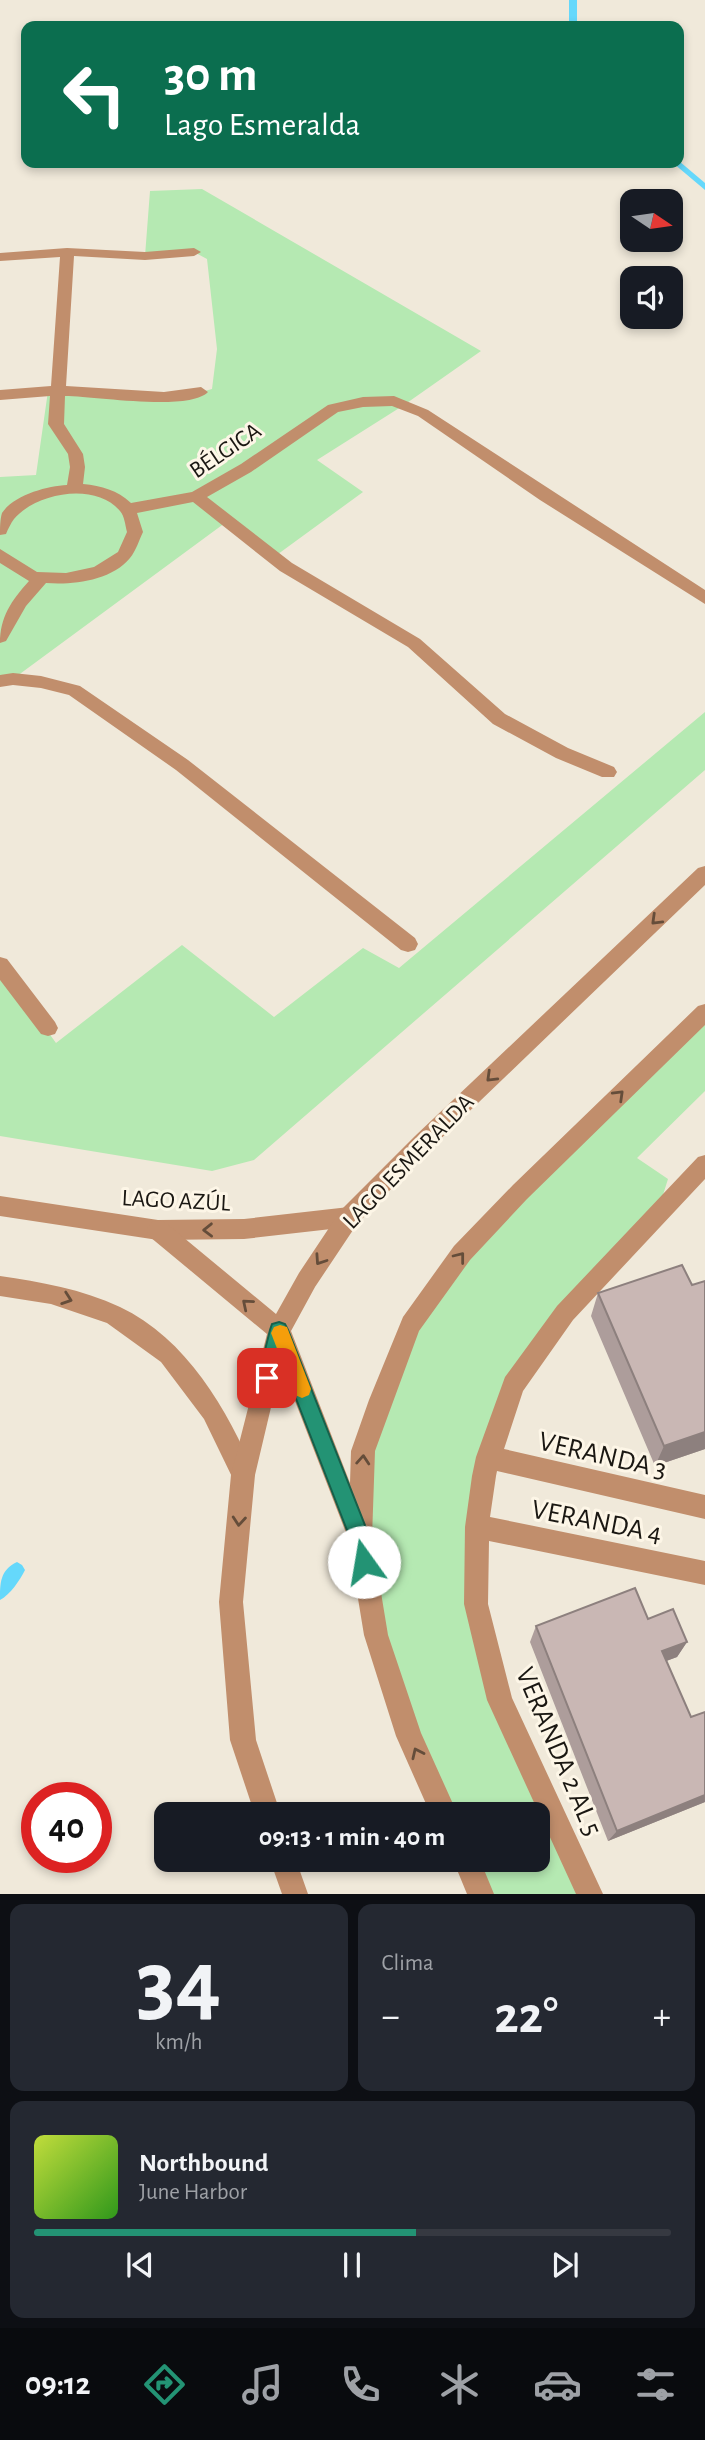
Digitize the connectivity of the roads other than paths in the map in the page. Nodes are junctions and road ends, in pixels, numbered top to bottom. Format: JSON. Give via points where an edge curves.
{"nodes":[{"id":1,"x":67,"y":252,"type":"junction"},
{"id":2,"x":194,"y":252,"type":"dead end"},
{"id":3,"x":0,"y":257,"type":"edge"},
{"id":4,"x":60,"y":391,"type":"junction"},
{"id":5,"x":201,"y":392,"type":"dead end"},
{"id":6,"x":0,"y":395,"type":"edge"},
{"id":7,"x":74,"y":489,"type":"junction"},
{"id":8,"x":196,"y":496,"type":"junction"},
{"id":9,"x":128,"y":509,"type":"junction"},
{"id":10,"x":1,"y":525,"type":"edge"},
{"id":11,"x":0,"y":555,"type":"edge"},
{"id":12,"x":41,"y":578,"type":"junction"},
{"id":13,"x":705,"y":598,"type":"edge"},
{"id":14,"x":0,"y":637,"type":"edge"},
{"id":15,"x":0,"y":681,"type":"edge"},
{"id":16,"x":608,"y":772,"type":"dead end"},
{"id":17,"x":705,"y":873,"type":"edge"},
{"id":18,"x":408,"y":944,"type":"dead end"},
{"id":19,"x":0,"y":965,"type":"edge"},
{"id":20,"x":705,"y":1012,"type":"edge"},
{"id":21,"x":48,"y":1028,"type":"dead end"},
{"id":22,"x":705,"y":1164,"type":"edge"},
{"id":23,"x":0,"y":1206,"type":"edge"},
{"id":24,"x":349,"y":1217,"type":"junction"},
{"id":25,"x":158,"y":1230,"type":"junction"},
{"id":26,"x":0,"y":1286,"type":"edge"},
{"id":27,"x":279,"y":1330,"type":"junction"},
{"id":28,"x":488,"y":1457,"type":"junction"},
{"id":29,"x":243,"y":1475,"type":"junction"},
{"id":30,"x":705,"y":1507,"type":"edge"},
{"id":31,"x":477,"y":1527,"type":"junction"},
{"id":32,"x":360,"y":1538,"type":"junction"},
{"id":33,"x":705,"y":1573,"type":"edge"},
{"id":34,"x":264,"y":1802,"type":"edge"},
{"id":35,"x":439,"y":1802,"type":"edge"},
{"id":36,"x":287,"y":1872,"type":"edge"},
{"id":37,"x":471,"y":1872,"type":"edge"},
{"id":38,"x":295,"y":1894,"type":"edge"},
{"id":39,"x":481,"y":1894,"type":"edge"},
{"id":40,"x":590,"y":1894,"type":"edge"}],
"edges":[{"from":1,"to":2,"type":"street","via":[[145,256]]},
{"from":1,"to":3,"type":"street"},
{"from":1,"to":4,"type":"street"},
{"from":4,"to":5,"type":"street","via":[[164,397]]},
{"from":4,"to":6,"type":"street"},
{"from":4,"to":7,"type":"street","via":[[56,424],[77,450],[79,470]]},
{"from":7,"to":9,"type":"street","via":[[98,491]]},
{"from":7,"to":10,"type":"street","via":[[36,495]]},
{"from":8,"to":9,"type":"street"},
{"from":8,"to":13,"type":"street","name":"BÉLGICA","via":[[333,408],[394,401],[423,413]]},
{"from":8,"to":16,"type":"street","name":"BÉLGICA","via":[[286,567],[414,643],[499,719]]},
{"from":9,"to":12,"type":"street","via":[[135,531],[124,555],[99,572],[66,579]]},
{"from":11,"to":12,"type":"street","via":[[33,578]]},
{"from":12,"to":14,"type":"street","via":[[20,602]]},
{"from":15,"to":18,"type":"street","via":[[41,682],[74,691],[182,765]]},
{"from":17,"to":24,"type":"street","name":"LAGO ESMERALDA","one_way":true},
{"from":19,"to":21,"type":"street"},
{"from":32,"to":20,"type":"street","one_way":true,"via":[[363,1451],[411,1324],[462,1253]]},
{"from":22,"to":28,"type":"street","name":"VERANDA 2 AL 5","via":[[565,1313],[513,1385]]},
{"from":23,"to":25,"type":"street","name":"LAGO AZÚL"},
{"from":24,"to":25,"type":"street","name":"LAGO AZÚL","one_way":true,"via":[[244,1229]]},
{"from":24,"to":27,"type":"street","name":"LAGO ESMERALDA","one_way":true},
{"from":27,"to":25,"type":"street","one_way":true},
{"from":26,"to":29,"type":"street","one_way":true,"via":[[51,1294],[114,1315],[169,1354],[212,1411]]},
{"from":27,"to":29,"type":"street","name":"LAGO ESMERALDA"},
{"from":27,"to":32,"type":"street"},
{"from":28,"to":30,"type":"street","name":"VERANDA 3"},
{"from":28,"to":31,"type":"street","name":"VERANDA 2 AL 5"},
{"from":29,"to":34,"type":"street","name":"LAGO ESMERALDA","one_way":true,"via":[[231,1602],[243,1740]]},
{"from":31,"to":33,"type":"street","name":"VERANDA 4"},
{"from":31,"to":40,"type":"street","name":"VERANDA 2 AL 5","via":[[477,1604],[500,1700]]},
{"from":35,"to":32,"type":"street","one_way":true,"via":[[409,1736],[376,1635]]},
{"from":36,"to":38,"type":"street"},
{"from":37,"to":39,"type":"street"}]}
